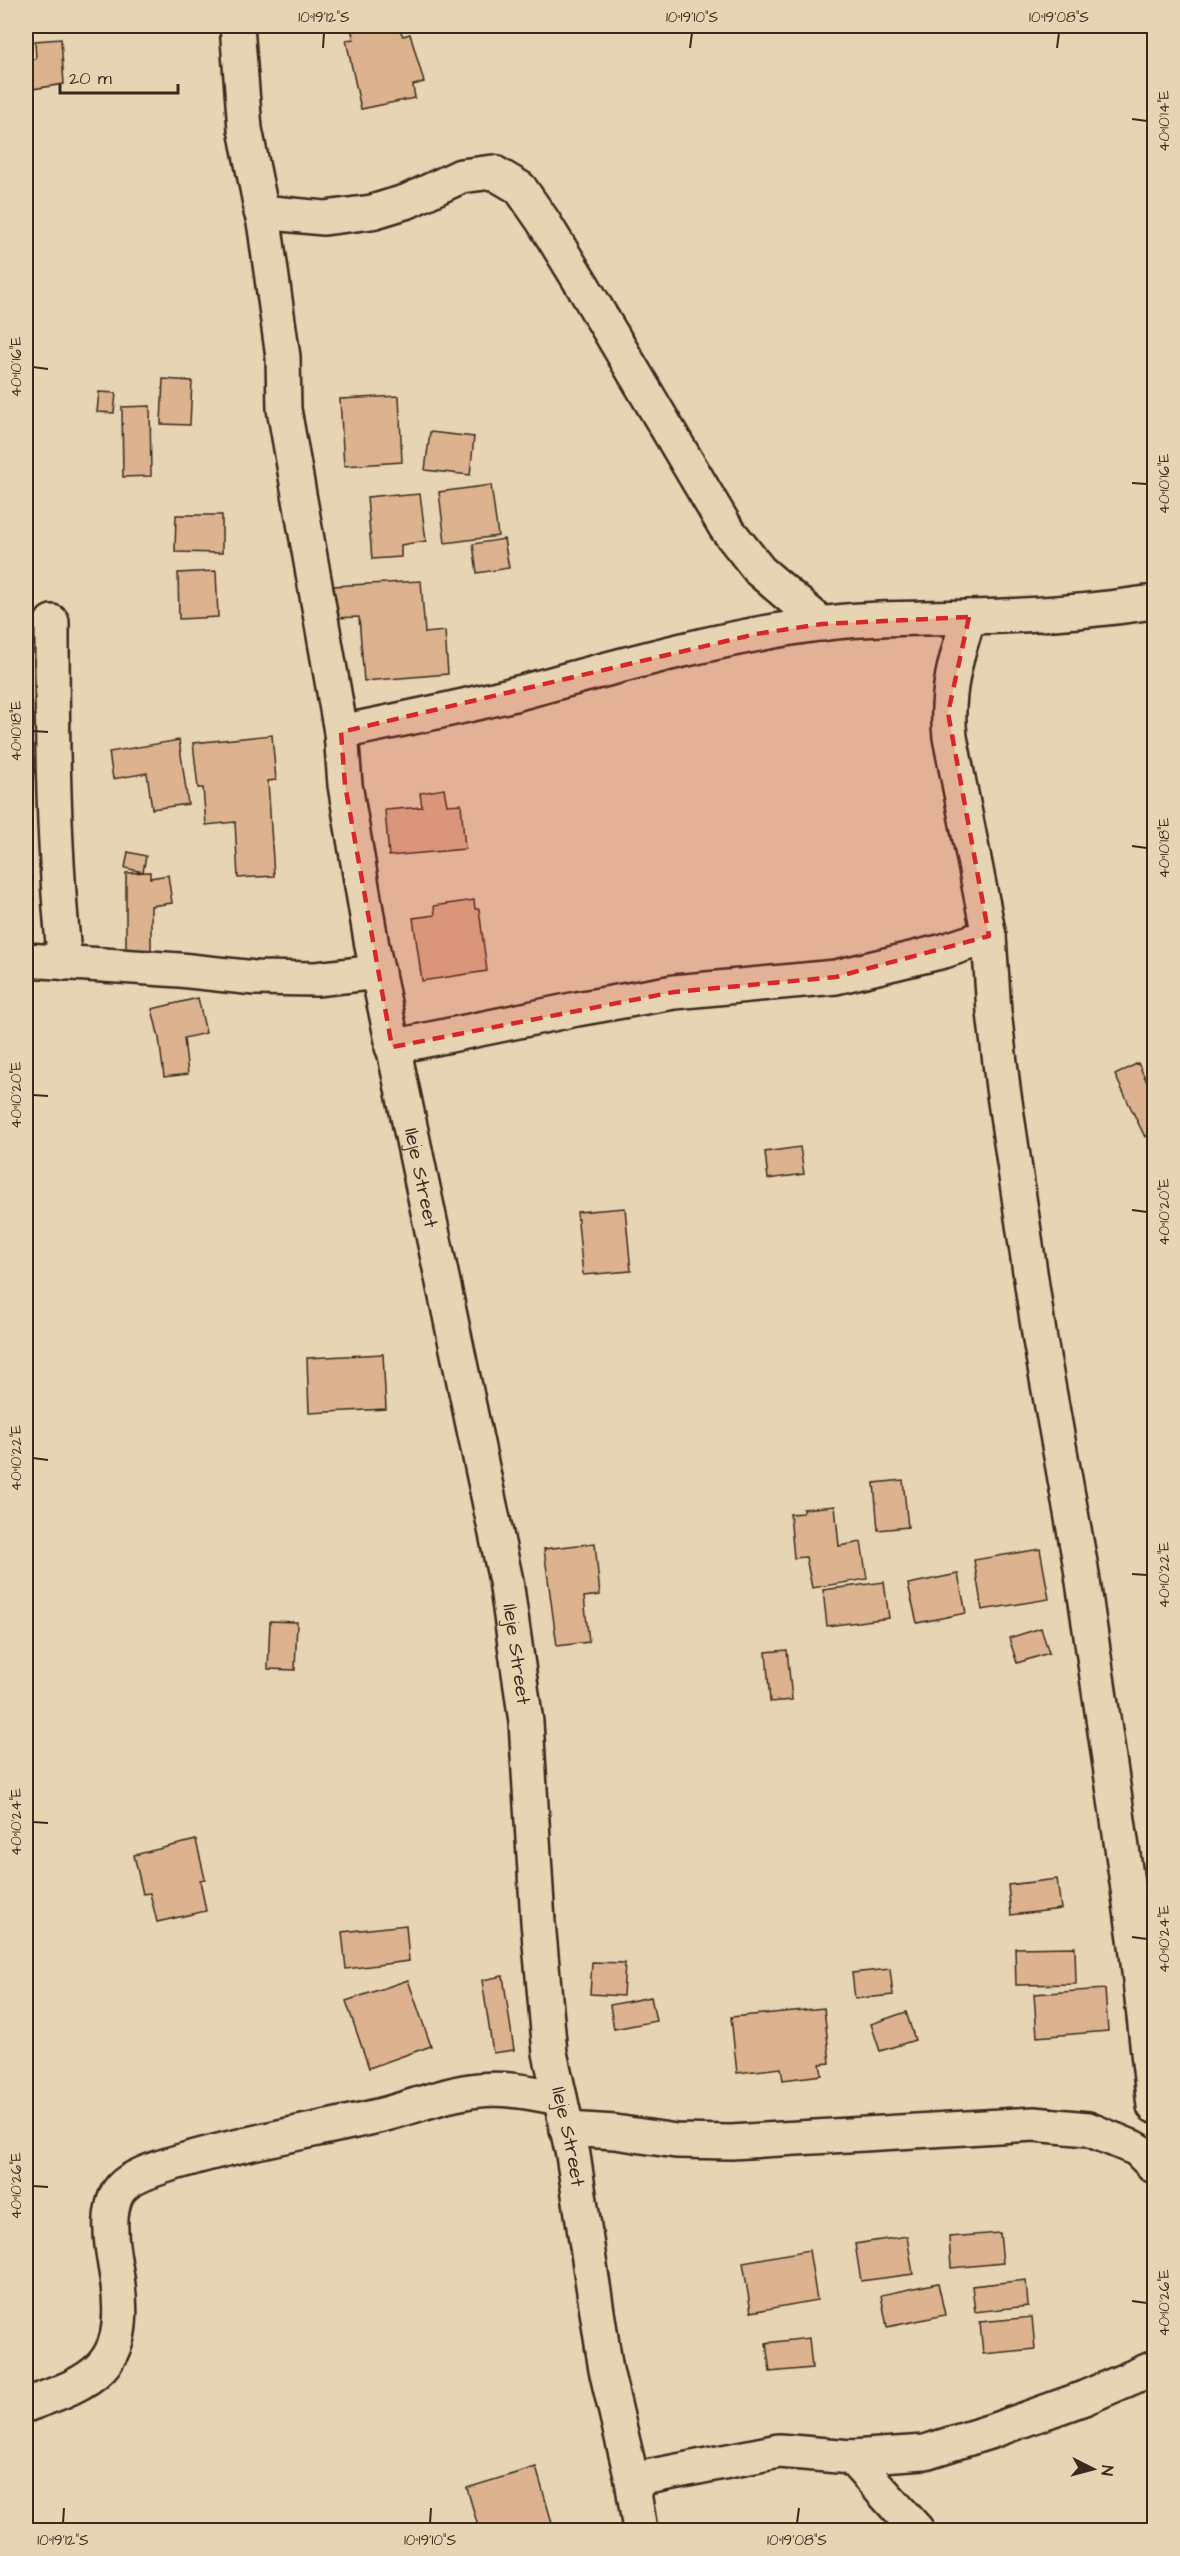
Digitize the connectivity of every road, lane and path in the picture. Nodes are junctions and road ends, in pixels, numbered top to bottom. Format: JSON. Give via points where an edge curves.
{"nodes":[{"id":1,"x":237,"y":26,"type":"edge"},
{"id":2,"x":261,"y":212,"type":"junction"},
{"id":3,"x":1155,"y":602,"type":"edge"},
{"id":4,"x":969,"y":617,"type":"junction"},
{"id":5,"x":52,"y":622,"type":"dead end"},
{"id":6,"x":822,"y":624,"type":"junction"},
{"id":7,"x":341,"y":732,"type":"junction"},
{"id":8,"x":989,"y":936,"type":"junction"},
{"id":9,"x":26,"y":960,"type":"edge"},
{"id":10,"x":65,"y":963,"type":"junction"},
{"id":11,"x":378,"y":972,"type":"junction"},
{"id":12,"x":392,"y":1047,"type":"junction"},
{"id":13,"x":1155,"y":2106,"type":"edge"},
{"id":14,"x":564,"y":2114,"type":"junction"},
{"id":15,"x":1155,"y":2166,"type":"edge"},
{"id":16,"x":1155,"y":2368,"type":"edge"},
{"id":17,"x":26,"y":2405,"type":"edge"},
{"id":18,"x":851,"y":2457,"type":"junction"},
{"id":19,"x":632,"y":2480,"type":"junction"},
{"id":20,"x":640,"y":2530,"type":"edge"},
{"id":21,"x":917,"y":2530,"type":"edge"}],
"edges":[{"from":1,"to":2,"type":"street","name":"Ileje Street","via":[[245,129]]},
{"from":2,"to":6,"type":"street","via":[[324,218],[372,212],[408,201],[461,176],[493,172],[520,188],[566,258],[726,528],[760,571]]},
{"from":2,"to":7,"type":"street","name":"Ileje Street","via":[[283,357],[284,409]]},
{"from":3,"to":4,"type":"street"},
{"from":4,"to":6,"type":"street"},
{"from":4,"to":8,"type":"street","via":[[957,653],[948,713]]},
{"from":5,"to":10,"type":"street","via":[[55,802]]},
{"from":6,"to":7,"type":"street","via":[[659,655],[515,693]]},
{"from":7,"to":11,"type":"street","name":"Ileje Street","via":[[345,785]]},
{"from":8,"to":12,"type":"street","via":[[945,951],[836,977],[674,992]]},
{"from":8,"to":13,"type":"street","via":[[1003,1088],[1112,1778]]},
{"from":9,"to":10,"type":"street"},
{"from":10,"to":11,"type":"street","via":[[316,980]]},
{"from":11,"to":12,"type":"street","name":"Ileje Street"},
{"from":12,"to":14,"type":"street","name":"Ileje Street","via":[[506,1581],[526,1722],[550,2053]]},
{"from":14,"to":15,"type":"street","via":[[615,2132],[676,2141],[731,2142],[1034,2124],[1088,2129],[1137,2149]]},
{"from":14,"to":17,"type":"street","via":[[506,2089],[478,2090],[250,2142],[153,2169],[121,2188],[110,2214],[119,2330],[108,2357],[86,2381]]},
{"from":14,"to":19,"type":"street","name":"Ileje Street","via":[[606,2370]]},
{"from":16,"to":18,"type":"street","via":[[1074,2402],[925,2452]]},
{"from":18,"to":19,"type":"street","via":[[780,2451]]},
{"from":18,"to":21,"type":"street"},
{"from":19,"to":20,"type":"street","name":"Ileje Street"}]}
